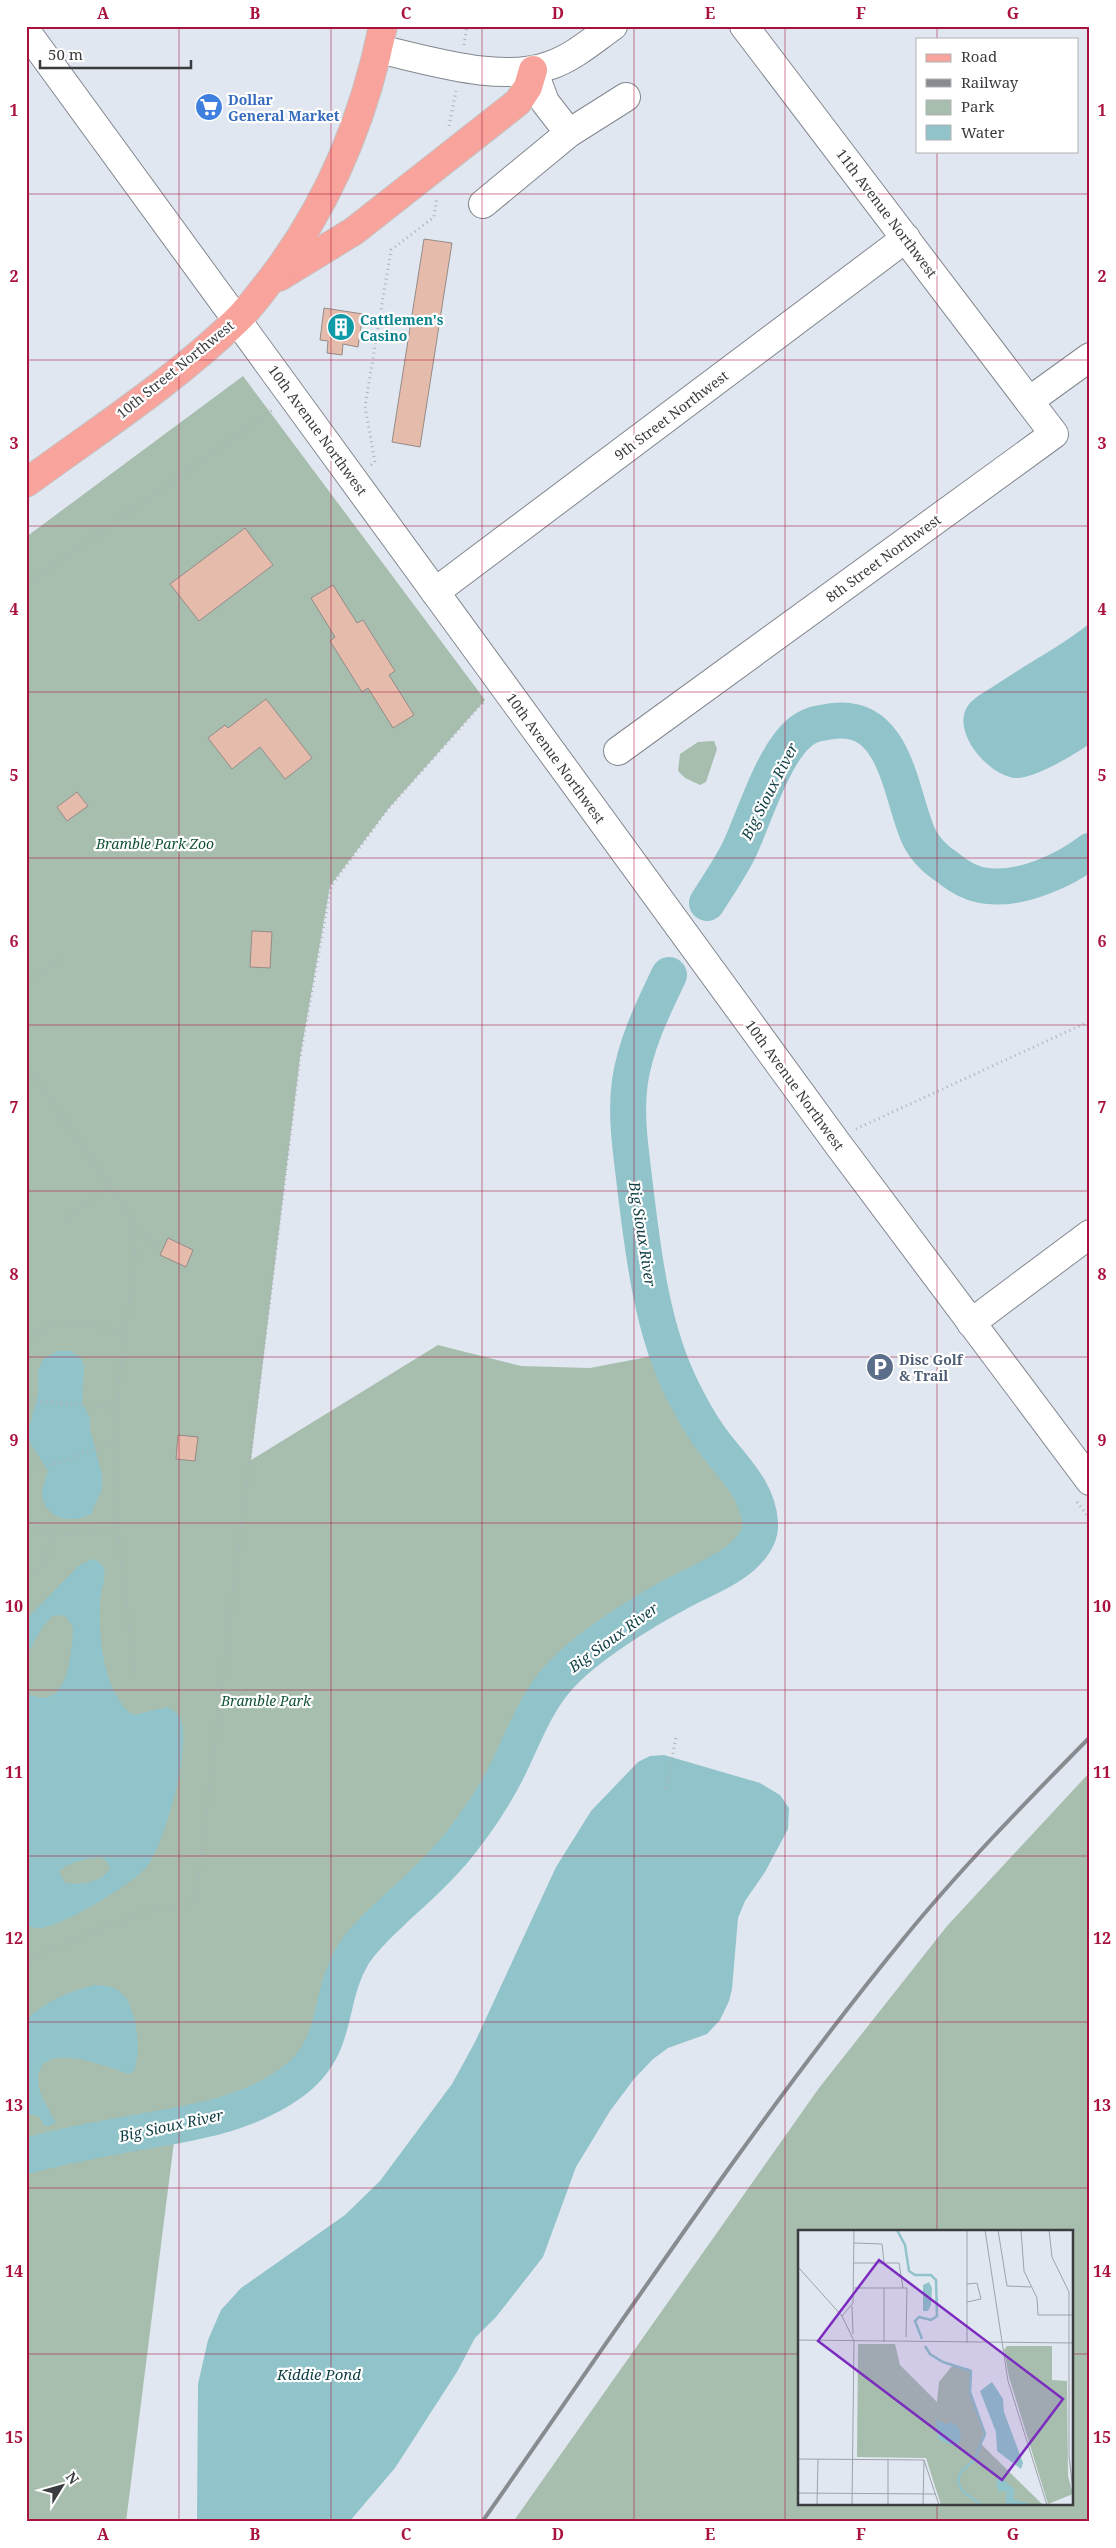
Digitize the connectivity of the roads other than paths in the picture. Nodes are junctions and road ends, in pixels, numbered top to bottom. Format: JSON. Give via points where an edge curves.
{"nodes":[{"id":1,"x":612,"y":26,"type":"edge"},
{"id":2,"x":744,"y":26,"type":"edge"},
{"id":3,"x":26,"y":32,"type":"edge"},
{"id":4,"x":380,"y":37,"type":"edge"},
{"id":5,"x":534,"y":70,"type":"junction"},
{"id":6,"x":626,"y":96,"type":"dead end"},
{"id":7,"x":569,"y":134,"type":"junction"},
{"id":8,"x":483,"y":204,"type":"dead end"},
{"id":9,"x":906,"y":238,"type":"junction"},
{"id":10,"x":268,"y":284,"type":"junction"},
{"id":11,"x":237,"y":320,"type":"junction"},
{"id":12,"x":1090,"y":357,"type":"edge"},
{"id":13,"x":1030,"y":401,"type":"junction"},
{"id":14,"x":26,"y":483,"type":"edge"},
{"id":15,"x":435,"y":592,"type":"junction"},
{"id":16,"x":618,"y":751,"type":"dead end"},
{"id":17,"x":1090,"y":1234,"type":"edge"},
{"id":18,"x":970,"y":1323,"type":"junction"},
{"id":19,"x":1090,"y":1481,"type":"edge"}],
"edges":[{"from":1,"to":5,"type":"street","name":"10th Street Northwest","via":[[570,56]]},
{"from":2,"to":9,"type":"street","name":"11th Avenue Northwest"},
{"from":3,"to":11,"type":"street","name":"10th Avenue Northwest"},
{"from":4,"to":5,"type":"street","name":"10th Street Northwest","via":[[461,67]]},
{"from":4,"to":10,"type":"main road","name":"10th Street Northwest","via":[[357,120],[328,192],[311,223]]},
{"from":5,"to":7,"type":"street","via":[[545,102]]},
{"from":5,"to":10,"type":"main road","via":[[518,102],[354,231]]},
{"from":6,"to":7,"type":"street"},
{"from":7,"to":8,"type":"street"},
{"from":9,"to":13,"type":"street","name":"11th Avenue Northwest"},
{"from":9,"to":15,"type":"street","name":"9th Street Northwest"},
{"from":10,"to":11,"type":"main road","name":"10th Street Northwest"},
{"from":11,"to":14,"type":"main road","name":"10th Street Northwest","via":[[162,383]]},
{"from":11,"to":15,"type":"street","name":"10th Avenue Northwest"},
{"from":12,"to":13,"type":"street"},
{"from":13,"to":16,"type":"street","name":"8th Street Northwest","via":[[1054,434]]},
{"from":15,"to":18,"type":"street","name":"10th Avenue Northwest"},
{"from":17,"to":18,"type":"street"},
{"from":18,"to":19,"type":"street","name":"10th Avenue Northwest"}]}
